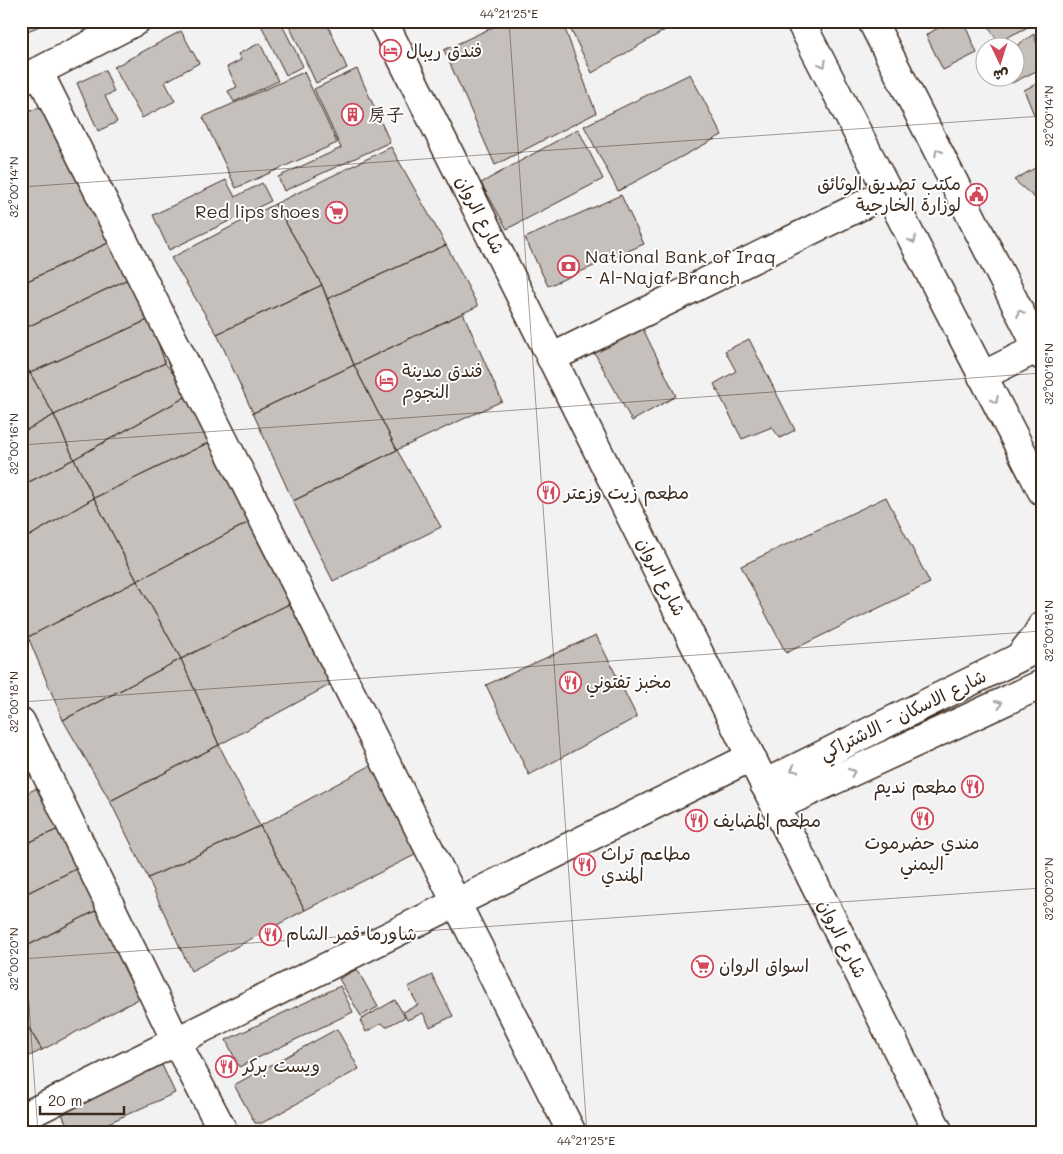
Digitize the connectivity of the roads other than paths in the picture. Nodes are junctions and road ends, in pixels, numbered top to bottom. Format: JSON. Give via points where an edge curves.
{"nodes":[{"id":1,"x":136,"y":21,"type":"edge"},
{"id":2,"x":383,"y":21,"type":"edge"},
{"id":3,"x":800,"y":21,"type":"edge"},
{"id":4,"x":872,"y":21,"type":"edge"},
{"id":5,"x":29,"y":76,"type":"edge"},
{"id":6,"x":889,"y":192,"type":"junction"},
{"id":7,"x":1040,"y":352,"type":"edge"},
{"id":8,"x":552,"y":358,"type":"junction"},
{"id":9,"x":982,"y":376,"type":"junction"},
{"id":10,"x":1042,"y":491,"type":"edge"},
{"id":11,"x":1042,"y":626,"type":"edge"},
{"id":12,"x":1031,"y":651,"type":"edge"},
{"id":13,"x":1042,"y":684,"type":"edge"},
{"id":14,"x":21,"y":722,"type":"edge"},
{"id":15,"x":751,"y":757,"type":"junction"},
{"id":16,"x":770,"y":795,"type":"junction"},
{"id":17,"x":456,"y":903,"type":"junction"},
{"id":18,"x":176,"y":1042,"type":"junction"},
{"id":19,"x":21,"y":1118,"type":"edge"},
{"id":20,"x":224,"y":1133,"type":"edge"},
{"id":21,"x":572,"y":1133,"type":"edge"},
{"id":22,"x":939,"y":1133,"type":"edge"}],
"edges":[{"from":1,"to":5,"type":"street"},
{"from":2,"to":8,"type":"street","name":"شارع الروان"},
{"from":3,"to":6,"type":"street","one_way":true},
{"from":7,"to":4,"type":"street","one_way":true},
{"from":5,"to":17,"type":"street"},
{"from":6,"to":8,"type":"street"},
{"from":6,"to":9,"type":"street","one_way":true},
{"from":7,"to":9,"type":"street"},
{"from":8,"to":15,"type":"street","name":"شارع الروان"},
{"from":9,"to":10,"type":"street","one_way":true},
{"from":11,"to":12,"type":"street"},
{"from":12,"to":16,"type":"street","name":"شارع الاسكان - الاشتراكي","one_way":true},
{"from":16,"to":13,"type":"street","name":"شارع الاسكان - الاشتراكي","one_way":true},
{"from":14,"to":18,"type":"street"},
{"from":15,"to":16,"type":"street","name":"شارع الروان"},
{"from":15,"to":17,"type":"street"},
{"from":16,"to":22,"type":"street","name":"شارع الروان"},
{"from":17,"to":18,"type":"street"},
{"from":17,"to":21,"type":"street"},
{"from":18,"to":19,"type":"street"},
{"from":18,"to":20,"type":"street"}]}
